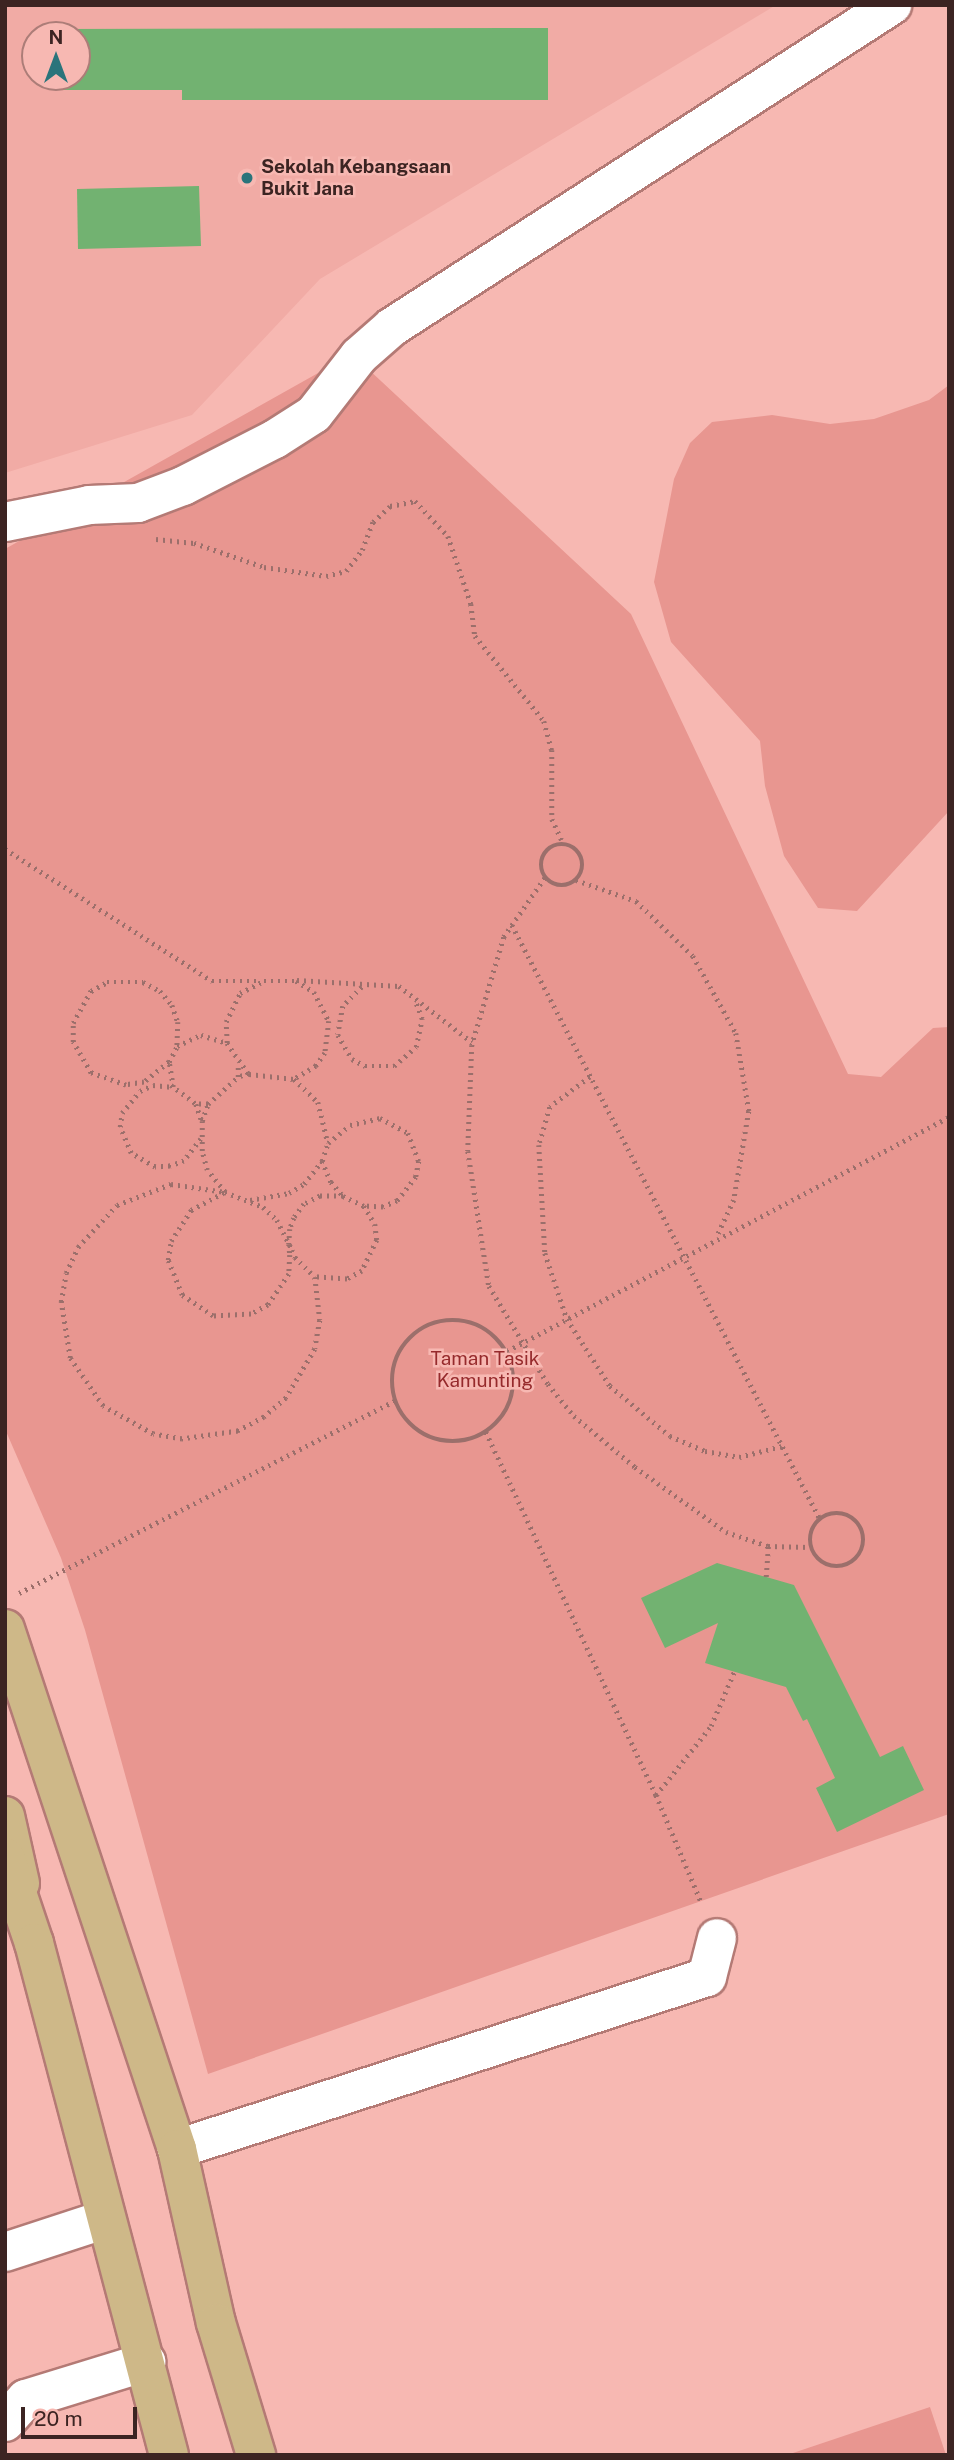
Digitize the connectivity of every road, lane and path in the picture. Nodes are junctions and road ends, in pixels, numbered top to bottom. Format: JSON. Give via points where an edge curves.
{"nodes":[{"id":1,"x":892,"y":5,"type":"edge"},
{"id":2,"x":5,"y":522,"type":"edge"},
{"id":3,"x":143,"y":538,"type":"dead end"},
{"id":4,"x":562,"y":840,"type":"dead end"},
{"id":5,"x":5,"y":849,"type":"edge"},
{"id":6,"x":545,"y":878,"type":"junction"},
{"id":7,"x":576,"y":880,"type":"junction"},
{"id":8,"x":512,"y":925,"type":"junction"},
{"id":9,"x":280,"y":977,"type":"junction"},
{"id":10,"x":362,"y":986,"type":"junction"},
{"id":11,"x":415,"y":1001,"type":"junction"},
{"id":12,"x":472,"y":1042,"type":"dead end"},
{"id":13,"x":227,"y":1043,"type":"junction"},
{"id":14,"x":177,"y":1046,"type":"junction"},
{"id":15,"x":169,"y":1062,"type":"junction"},
{"id":16,"x":238,"y":1064,"type":"junction"},
{"id":17,"x":249,"y":1074,"type":"junction"},
{"id":18,"x":238,"y":1077,"type":"junction"},
{"id":19,"x":590,"y":1077,"type":"junction"},
{"id":20,"x":294,"y":1079,"type":"junction"},
{"id":21,"x":171,"y":1085,"type":"junction"},
{"id":22,"x":196,"y":1104,"type":"junction"},
{"id":23,"x":208,"y":1104,"type":"junction"},
{"id":24,"x":949,"y":1117,"type":"edge"},
{"id":25,"x":202,"y":1121,"type":"junction"},
{"id":26,"x":201,"y":1139,"type":"junction"},
{"id":27,"x":328,"y":1142,"type":"junction"},
{"id":28,"x":322,"y":1161,"type":"junction"},
{"id":29,"x":225,"y":1192,"type":"junction"},
{"id":30,"x":343,"y":1196,"type":"junction"},
{"id":31,"x":250,"y":1200,"type":"junction"},
{"id":32,"x":364,"y":1206,"type":"junction"},
{"id":33,"x":716,"y":1238,"type":"junction"},
{"id":34,"x":289,"y":1244,"type":"junction"},
{"id":35,"x":683,"y":1255,"type":"junction"},
{"id":36,"x":315,"y":1277,"type":"junction"},
{"id":37,"x":567,"y":1320,"type":"junction"},
{"id":38,"x":523,"y":1342,"type":"junction"},
{"id":39,"x":507,"y":1351,"type":"junction"},
{"id":40,"x":396,"y":1401,"type":"junction"},
{"id":41,"x":486,"y":1432,"type":"junction"},
{"id":42,"x":782,"y":1446,"type":"junction"},
{"id":43,"x":820,"y":1519,"type":"junction"},
{"id":44,"x":768,"y":1546,"type":"junction"},
{"id":45,"x":810,"y":1547,"type":"dead end"},
{"id":46,"x":766,"y":1577,"type":"dead end"},
{"id":47,"x":5,"y":1600,"type":"edge"},
{"id":48,"x":5,"y":1629,"type":"edge"},
{"id":49,"x":734,"y":1672,"type":"dead end"},
{"id":50,"x":21,"y":1722,"type":"edge"},
{"id":51,"x":656,"y":1795,"type":"junction"},
{"id":52,"x":5,"y":1816,"type":"edge"},
{"id":53,"x":5,"y":1857,"type":"edge"},
{"id":54,"x":717,"y":1938,"type":"joint"},
{"id":55,"x":34,"y":1943,"type":"junction"},
{"id":56,"x":177,"y":2149,"type":"junction"},
{"id":57,"x":106,"y":2219,"type":"junction"},
{"id":58,"x":5,"y":2252,"type":"edge"},
{"id":59,"x":146,"y":2362,"type":"junction"},
{"id":60,"x":5,"y":2422,"type":"edge"},
{"id":61,"x":169,"y":2455,"type":"edge"},
{"id":62,"x":256,"y":2455,"type":"edge"}],
"edges":[{"from":1,"to":2,"type":"street","via":[[392,327],[359,356],[314,414],[275,439],[183,486],[138,503],[89,505]]},
{"from":3,"to":4,"type":"path","via":[[194,543],[264,567],[326,576],[346,571],[362,550],[373,522],[390,506],[415,501],[448,536],[471,604],[475,636],[544,721],[552,750],[552,819]]},
{"from":5,"to":9,"type":"path","via":[[212,981]]},
{"from":6,"to":7,"type":"path","via":[[564,886]]},
{"from":6,"to":7,"type":"path","via":[[541,866],[544,853],[562,844],[579,854],[583,867]]},
{"from":6,"to":8,"type":"path"},
{"from":7,"to":33,"type":"path","via":[[636,901],[693,956],[736,1033],[749,1111],[734,1200]]},
{"from":8,"to":19,"type":"path"},
{"from":8,"to":38,"type":"path","via":[[504,937],[472,1045],[468,1151],[489,1286]]},
{"from":9,"to":10,"type":"path"},
{"from":9,"to":13,"type":"path","via":[[240,993],[226,1022]]},
{"from":9,"to":20,"type":"path","via":[[314,992],[329,1021],[326,1053],[316,1066]]},
{"from":10,"to":11,"type":"path","via":[[387,982]]},
{"from":10,"to":11,"type":"path","via":[[343,1006],[338,1035],[352,1059],[365,1066],[394,1066],[416,1047],[422,1019]]},
{"from":11,"to":12,"type":"path"},
{"from":13,"to":14,"type":"path","via":[[201,1035]]},
{"from":13,"to":16,"type":"path"},
{"from":14,"to":15,"type":"path"},
{"from":14,"to":15,"type":"path","via":[[178,1023],[172,1005],[160,991],[143,982],[107,982],[79,1005],[73,1042],[91,1073],[126,1085],[144,1082]]},
{"from":15,"to":21,"type":"path"},
{"from":16,"to":17,"type":"path"},
{"from":16,"to":18,"type":"path"},
{"from":17,"to":18,"type":"path"},
{"from":17,"to":20,"type":"path"},
{"from":18,"to":23,"type":"path"},
{"from":19,"to":35,"type":"path"},
{"from":19,"to":37,"type":"path","via":[[550,1107],[539,1145],[545,1253]]},
{"from":20,"to":27,"type":"path","via":[[318,1102]]},
{"from":21,"to":22,"type":"path"},
{"from":21,"to":26,"type":"path","via":[[153,1085],[129,1101],[121,1120],[123,1141],[142,1162],[156,1167],[184,1161]]},
{"from":22,"to":23,"type":"path"},
{"from":22,"to":25,"type":"path"},
{"from":23,"to":25,"type":"path"},
{"from":24,"to":33,"type":"path"},
{"from":25,"to":26,"type":"path"},
{"from":26,"to":29,"type":"path","via":[[207,1170]]},
{"from":27,"to":28,"type":"path"},
{"from":27,"to":32,"type":"path","via":[[350,1125],[380,1118],[396,1123],[416,1146],[416,1177],[409,1191],[383,1207]]},
{"from":28,"to":30,"type":"path"},
{"from":28,"to":31,"type":"path","via":[[304,1184],[289,1193]]},
{"from":29,"to":31,"type":"path"},
{"from":29,"to":34,"type":"path","via":[[191,1210],[171,1241],[168,1261],[173,1279],[196,1308],[233,1318],[268,1305],[289,1274]]},
{"from":29,"to":36,"type":"path","via":[[198,1184],[143,1191],[117,1205],[78,1247],[66,1273],[63,1330],[79,1375],[103,1406],[135,1427],[182,1439],[210,1438],[264,1417],[303,1375],[315,1349],[320,1320]]},
{"from":30,"to":32,"type":"path"},
{"from":30,"to":34,"type":"path","via":[[320,1196],[304,1204],[294,1218]]},
{"from":31,"to":34,"type":"path","via":[[277,1220]]},
{"from":32,"to":36,"type":"path","via":[[375,1224],[373,1257],[362,1271],[347,1279]]},
{"from":33,"to":35,"type":"path"},
{"from":34,"to":36,"type":"path"},
{"from":35,"to":37,"type":"path"},
{"from":35,"to":42,"type":"path"},
{"from":37,"to":38,"type":"path"},
{"from":37,"to":42,"type":"path","via":[[610,1386],[670,1436],[705,1451],[739,1457]]},
{"from":38,"to":39,"type":"path"},
{"from":38,"to":44,"type":"path","via":[[574,1416],[726,1532]]},
{"from":39,"to":40,"type":"path","via":[[494,1336],[458,1320],[419,1330],[395,1362]]},
{"from":39,"to":41,"type":"path","via":[[514,1390],[508,1409]]},
{"from":40,"to":41,"type":"path","via":[[405,1419],[439,1440],[459,1442]]},
{"from":40,"to":47,"type":"path"},
{"from":41,"to":51,"type":"path"},
{"from":42,"to":43,"type":"path"},
{"from":43,"to":43,"type":"path","via":[[836,1512],[858,1521],[864,1532],[860,1556],[838,1568],[816,1558],[809,1535]]},
{"from":44,"to":45,"type":"path"},
{"from":44,"to":46,"type":"path"},
{"from":48,"to":50,"type":"main road"},
{"from":49,"to":51,"type":"path","via":[[711,1726]]},
{"from":50,"to":56,"type":"main road"},
{"from":51,"to":54,"type":"path"},
{"from":52,"to":55,"type":"main road"},
{"from":53,"to":55,"type":"main road"},
{"from":54,"to":56,"type":"street","via":[[707,1977]]},
{"from":55,"to":57,"type":"main road"},
{"from":56,"to":62,"type":"main road","via":[[216,2323]]},
{"from":57,"to":58,"type":"street"},
{"from":57,"to":59,"type":"main road"},
{"from":59,"to":60,"type":"street","via":[[26,2399]]},
{"from":59,"to":61,"type":"main road"}]}
